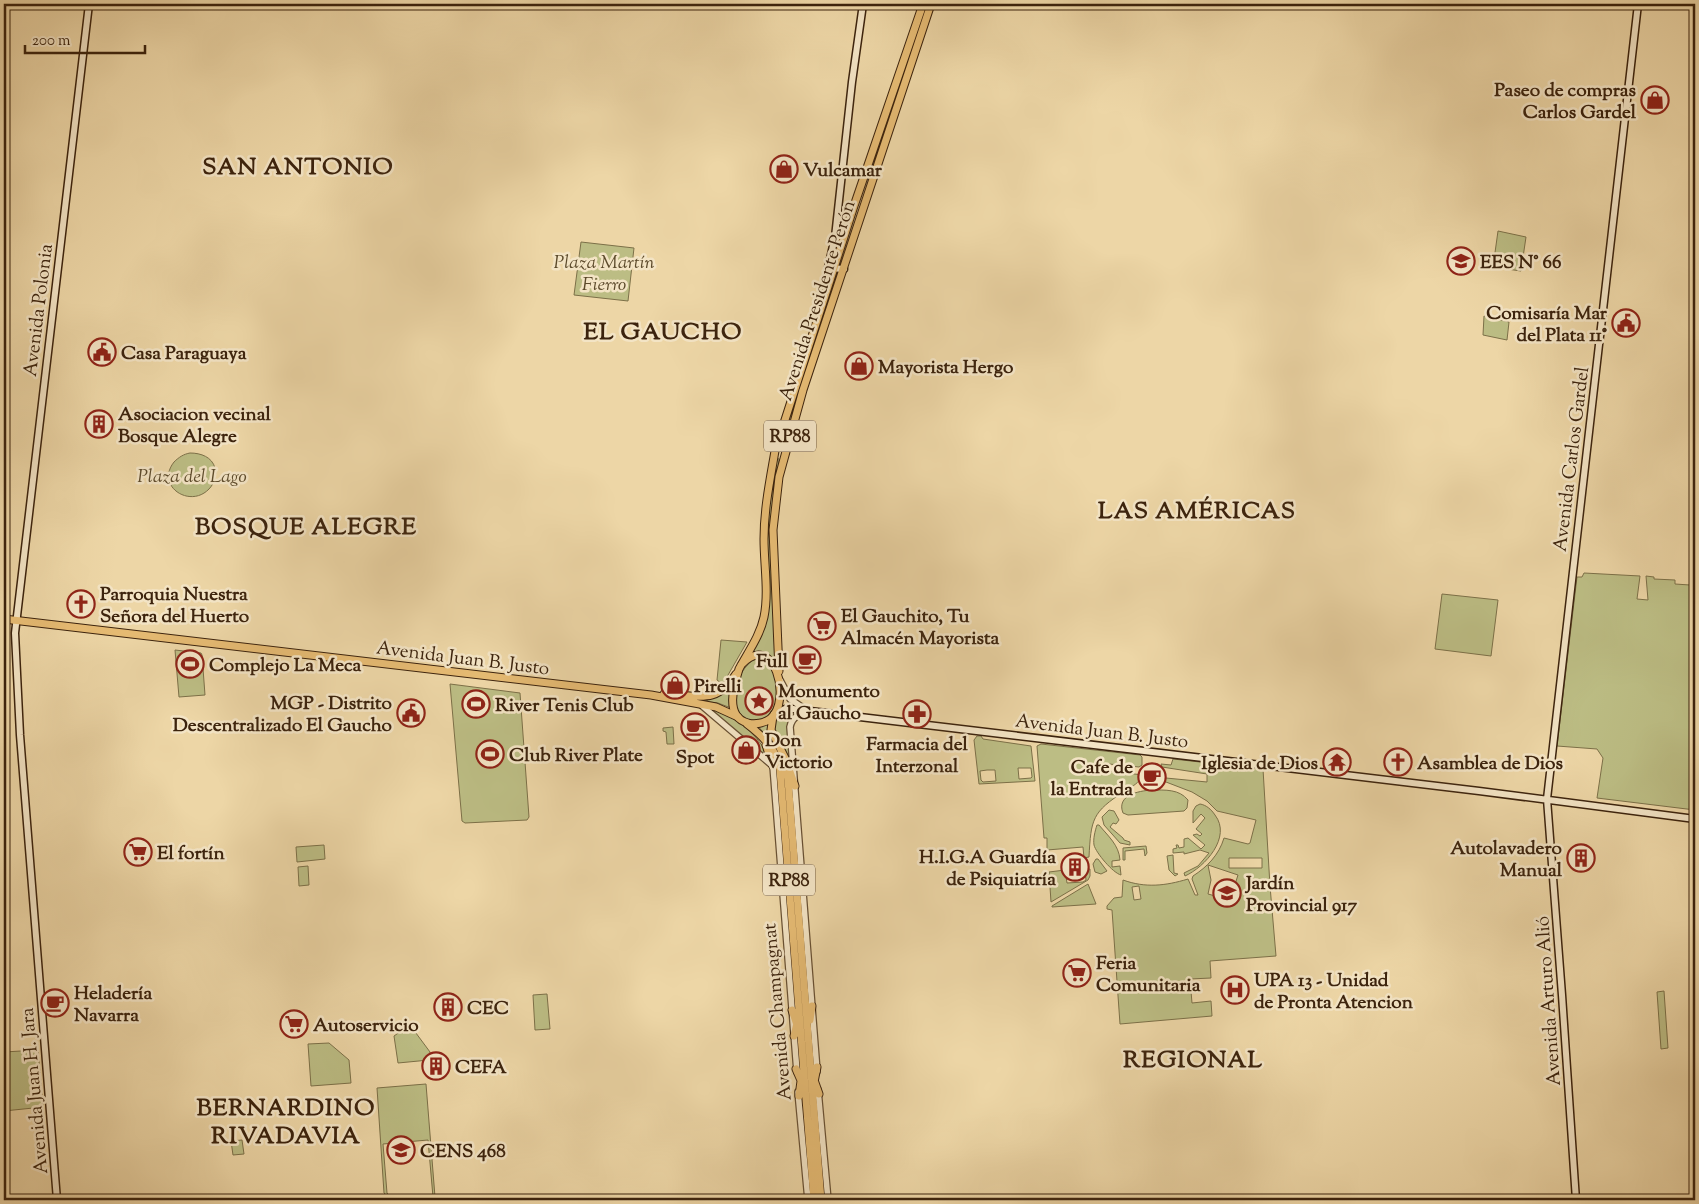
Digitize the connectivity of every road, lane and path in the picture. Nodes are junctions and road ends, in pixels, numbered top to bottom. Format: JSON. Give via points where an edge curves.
{"nodes":[{"id":1,"x":89,"y":4,"type":"edge"},
{"id":2,"x":862,"y":4,"type":"edge"},
{"id":3,"x":923,"y":4,"type":"edge"},
{"id":4,"x":931,"y":4,"type":"edge"},
{"id":5,"x":1638,"y":4,"type":"edge"},
{"id":6,"x":831,"y":269,"type":"junction"},
{"id":7,"x":844,"y":269,"type":"junction"},
{"id":8,"x":4,"y":619,"type":"edge"},
{"id":9,"x":16,"y":621,"type":"junction"},
{"id":10,"x":740,"y":667,"type":"junction"},
{"id":11,"x":779,"y":676,"type":"junction"},
{"id":12,"x":651,"y":695,"type":"junction"},
{"id":13,"x":700,"y":704,"type":"junction"},
{"id":14,"x":810,"y":712,"type":"junction"},
{"id":15,"x":774,"y":715,"type":"junction"},
{"id":16,"x":742,"y":720,"type":"junction"},
{"id":17,"x":761,"y":736,"type":"junction"},
{"id":18,"x":785,"y":758,"type":"junction"},
{"id":19,"x":773,"y":766,"type":"junction"},
{"id":20,"x":795,"y":786,"type":"junction"},
{"id":21,"x":1547,"y":799,"type":"junction"},
{"id":22,"x":1695,"y":819,"type":"edge"},
{"id":23,"x":802,"y":1009,"type":"junction"},
{"id":24,"x":804,"y":1035,"type":"junction"},
{"id":25,"x":807,"y":1068,"type":"junction"},
{"id":26,"x":809,"y":1095,"type":"junction"},
{"id":27,"x":57,"y":1200,"type":"edge"},
{"id":28,"x":808,"y":1200,"type":"edge"},
{"id":29,"x":814,"y":1200,"type":"edge"},
{"id":30,"x":821,"y":1200,"type":"edge"},
{"id":31,"x":828,"y":1200,"type":"edge"},
{"id":32,"x":1576,"y":1200,"type":"edge"}],
"edges":[{"from":1,"to":9,"type":"main road","name":"Avenida Polonia"},
{"from":2,"to":6,"type":"main road"},
{"from":3,"to":6,"type":"main road","name":"Avenida Presidente Perón","number":"RP88"},
{"from":4,"to":7,"type":"main road","name":"Avenida Presidente Perón","number":"RP88"},
{"from":5,"to":21,"type":"main road","name":"Avenida Carlos Gardel"},
{"from":6,"to":7,"type":"main road"},
{"from":6,"to":10,"type":"main road","name":"Avenida Presidente Perón","number":"RP88","via":[[775,451],[764,528],[765,610],[760,631]]},
{"from":7,"to":11,"type":"main road","name":"Avenida Presidente Perón","number":"RP88","via":[[803,390],[776,490],[773,537]]},
{"from":8,"to":9,"type":"main road","name":"Avenida Juan B. Justo"},
{"from":9,"to":12,"type":"main road","name":"Avenida Juan B. Justo"},
{"from":9,"to":27,"type":"main road","name":"Avenida Juan H. Jara","via":[[18,700]]},
{"from":10,"to":11,"type":"main road","via":[[750,658],[763,656],[772,662]]},
{"from":10,"to":12,"type":"main road","name":"Avenida Juan B. Justo","via":[[727,687],[711,696]]},
{"from":10,"to":16,"type":"main road","number":"RP88","via":[[732,700],[733,708]]},
{"from":11,"to":14,"type":"street","via":[[793,701]]},
{"from":11,"to":15,"type":"main road","number":"RP88"},
{"from":12,"to":13,"type":"main road","name":"Avenida Juan B. Justo"},
{"from":13,"to":16,"type":"main road","name":"Avenida Juan B. Justo","via":[[722,709]]},
{"from":13,"to":19,"type":"street"},
{"from":14,"to":15,"type":"main road","name":"Avenida Juan B. Justo","via":[[789,709]]},
{"from":14,"to":20,"type":"street","name":"Avenida Champagnat","via":[[795,717],[790,724]]},
{"from":14,"to":21,"type":"main road","name":"Avenida Juan B. Justo"},
{"from":15,"to":16,"type":"main road","via":[[759,723]]},
{"from":15,"to":18,"type":"main road","name":"Avenida Champagnat","number":"RP88","via":[[771,730]]},
{"from":16,"to":17,"type":"main road","name":"Avenida Champagnat","number":"RP88"},
{"from":17,"to":19,"type":"main road"},
{"from":17,"to":23,"type":"main road","name":"Avenida Champagnat","number":"RP88","via":[[776,756],[780,770]]},
{"from":18,"to":20,"type":"main road"},
{"from":18,"to":23,"type":"main road","name":"Avenida Champagnat","number":"RP88"},
{"from":19,"to":23,"type":"street","name":"Avenida Champagnat"},
{"from":20,"to":23,"type":"street","name":"Avenida Champagnat"},
{"from":21,"to":22,"type":"main road","name":"Avenida Juan B. Justo"},
{"from":21,"to":32,"type":"main road","name":"Avenida Arturo Alió"},
{"from":23,"to":24,"type":"main road","name":"Avenida Champagnat","number":"RP88"},
{"from":23,"to":24,"type":"street","name":"Avenida Champagnat"},
{"from":23,"to":24,"type":"main road","via":[[809,1021]]},
{"from":23,"to":24,"type":"main road","via":[[796,1024]]},
{"from":24,"to":25,"type":"main road","name":"Avenida Champagnat","number":"RP88"},
{"from":24,"to":25,"type":"street","name":"Avenida Champagnat"},
{"from":25,"to":26,"type":"main road","name":"Avenida Champagnat","number":"RP88"},
{"from":25,"to":26,"type":"street","name":"Avenida Champagnat"},
{"from":25,"to":26,"type":"main road","via":[[814,1081]]},
{"from":25,"to":26,"type":"main road","via":[[801,1082]]},
{"from":26,"to":28,"type":"street","name":"Avenida Champagnat"},
{"from":26,"to":29,"type":"main road","name":"Avenida Champagnat","number":"RP88"},
{"from":26,"to":30,"type":"main road","name":"Avenida Champagnat","number":"RP88"},
{"from":26,"to":31,"type":"street","name":"Avenida Champagnat"}]}
